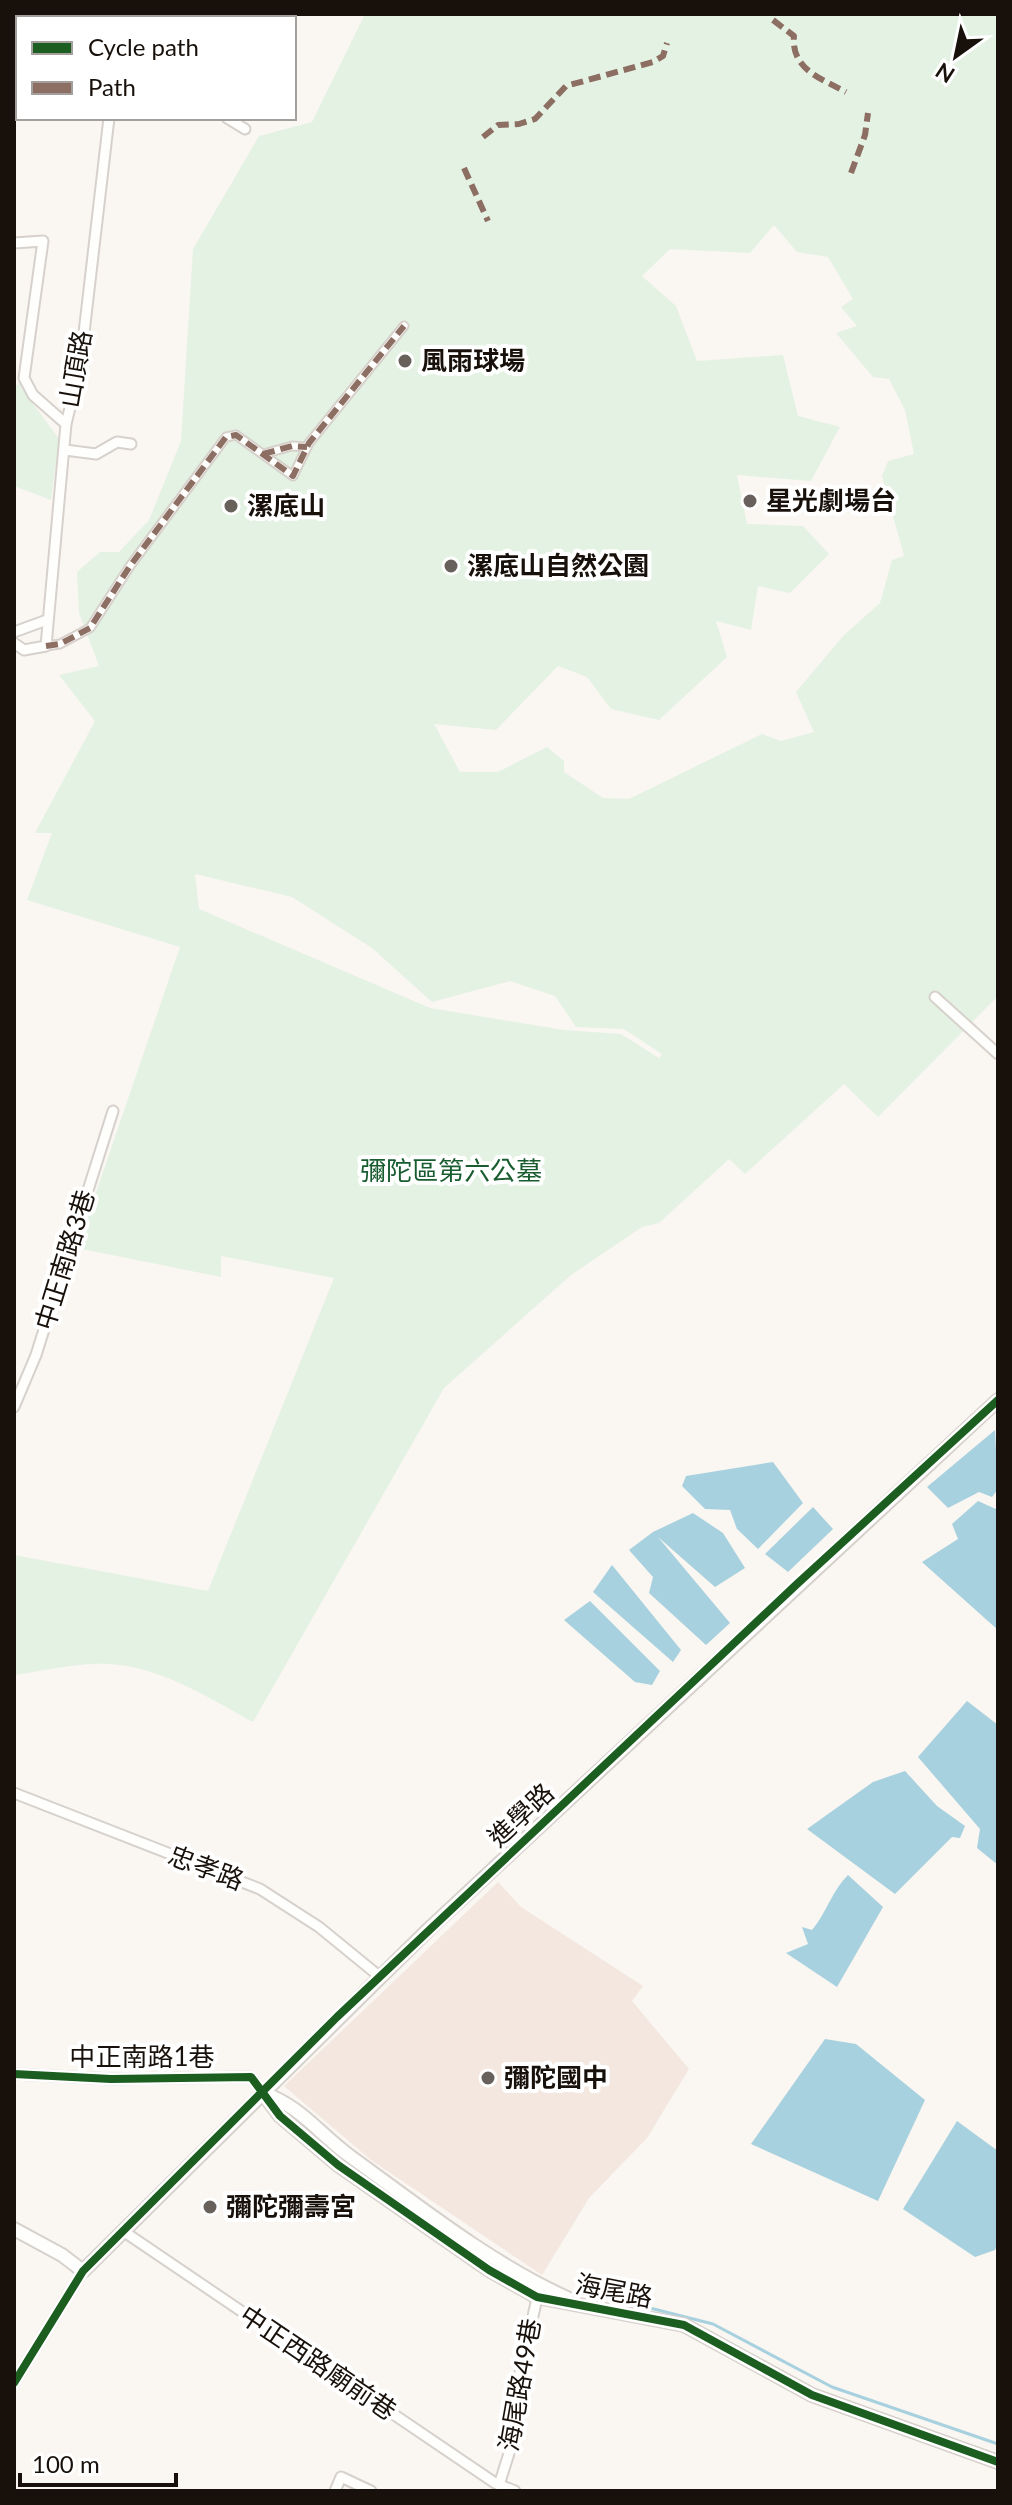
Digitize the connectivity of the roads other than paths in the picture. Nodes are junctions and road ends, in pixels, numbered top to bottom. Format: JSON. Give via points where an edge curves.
{"nodes":[{"id":1,"x":109,"y":120,"type":"edge"},
{"id":2,"x":230,"y":120,"type":"edge"},
{"id":3,"x":245,"y":129,"type":"dead end"},
{"id":4,"x":14,"y":243,"type":"edge"},
{"id":5,"x":404,"y":326,"type":"dead end"},
{"id":6,"x":66,"y":424,"type":"junction"},
{"id":7,"x":131,"y":444,"type":"dead end"},
{"id":8,"x":307,"y":447,"type":"junction"},
{"id":9,"x":65,"y":450,"type":"junction"},
{"id":10,"x":263,"y":454,"type":"junction"},
{"id":11,"x":47,"y":620,"type":"junction"},
{"id":12,"x":14,"y":632,"type":"edge"},
{"id":13,"x":14,"y":643,"type":"edge"},
{"id":14,"x":46,"y":646,"type":"junction"},
{"id":15,"x":935,"y":997,"type":"dead end"},
{"id":16,"x":998,"y":1054,"type":"edge"},
{"id":17,"x":113,"y":1111,"type":"dead end"},
{"id":18,"x":998,"y":1400,"type":"edge"},
{"id":19,"x":14,"y":1407,"type":"edge"},
{"id":20,"x":14,"y":1793,"type":"edge"},
{"id":21,"x":379,"y":1976,"type":"junction"},
{"id":22,"x":14,"y":2074,"type":"edge"},
{"id":23,"x":263,"y":2093,"type":"junction"},
{"id":24,"x":14,"y":2229,"type":"edge"},
{"id":25,"x":123,"y":2231,"type":"junction"},
{"id":26,"x":83,"y":2271,"type":"junction"},
{"id":27,"x":539,"y":2291,"type":"junction"},
{"id":28,"x":14,"y":2383,"type":"edge"},
{"id":29,"x":998,"y":2462,"type":"edge"},
{"id":30,"x":499,"y":2485,"type":"junction"},
{"id":31,"x":335,"y":2491,"type":"edge"},
{"id":32,"x":371,"y":2491,"type":"edge"},
{"id":33,"x":515,"y":2491,"type":"edge"}],
"edges":[{"from":1,"to":6,"type":"street","name":"山頂路","via":[[80,367]]},
{"from":2,"to":3,"type":"street"},
{"from":4,"to":6,"type":"street","via":[[43,241],[24,378],[33,395]]},
{"from":5,"to":8,"type":"street"},
{"from":6,"to":9,"type":"street","name":"山頂路"},
{"from":7,"to":9,"type":"street","via":[[117,442],[96,454]]},
{"from":8,"to":10,"type":"street"},
{"from":8,"to":10,"type":"street","via":[[293,476]]},
{"from":9,"to":11,"type":"street","name":"山頂路"},
{"from":10,"to":14,"type":"street","via":[[236,435],[226,437],[90,628]]},
{"from":11,"to":12,"type":"street"},
{"from":11,"to":14,"type":"street","name":"山頂路"},
{"from":13,"to":14,"type":"street","via":[[24,650]]},
{"from":15,"to":16,"type":"street"},
{"from":17,"to":19,"type":"street","name":"中正南路3巷","via":[[36,1355]]},
{"from":18,"to":21,"type":"street","name":"進學路"},
{"from":20,"to":21,"type":"street","name":"忠孝路","via":[[260,1889],[319,1927]]},
{"from":21,"to":23,"type":"street","name":"進學路"},
{"from":22,"to":23,"type":"street","name":"中正南路1巷","via":[[251,2077]]},
{"from":23,"to":25,"type":"street","name":"進學路"},
{"from":23,"to":27,"type":"street","name":"海尾路","via":[[280,2116],[338,2165],[489,2270]]},
{"from":24,"to":26,"type":"street"},
{"from":25,"to":26,"type":"street","name":"進學路"},
{"from":25,"to":30,"type":"street","name":"中正西路廟前巷"},
{"from":26,"to":28,"type":"street"},
{"from":27,"to":29,"type":"street","name":"海尾路","via":[[684,2325],[812,2395]]},
{"from":27,"to":30,"type":"street","name":"海尾路49巷","via":[[504,2443],[511,2447]]},
{"from":30,"to":33,"type":"street","name":"中正西路廟前巷"},
{"from":31,"to":32,"type":"street","via":[[341,2477]]}]}
